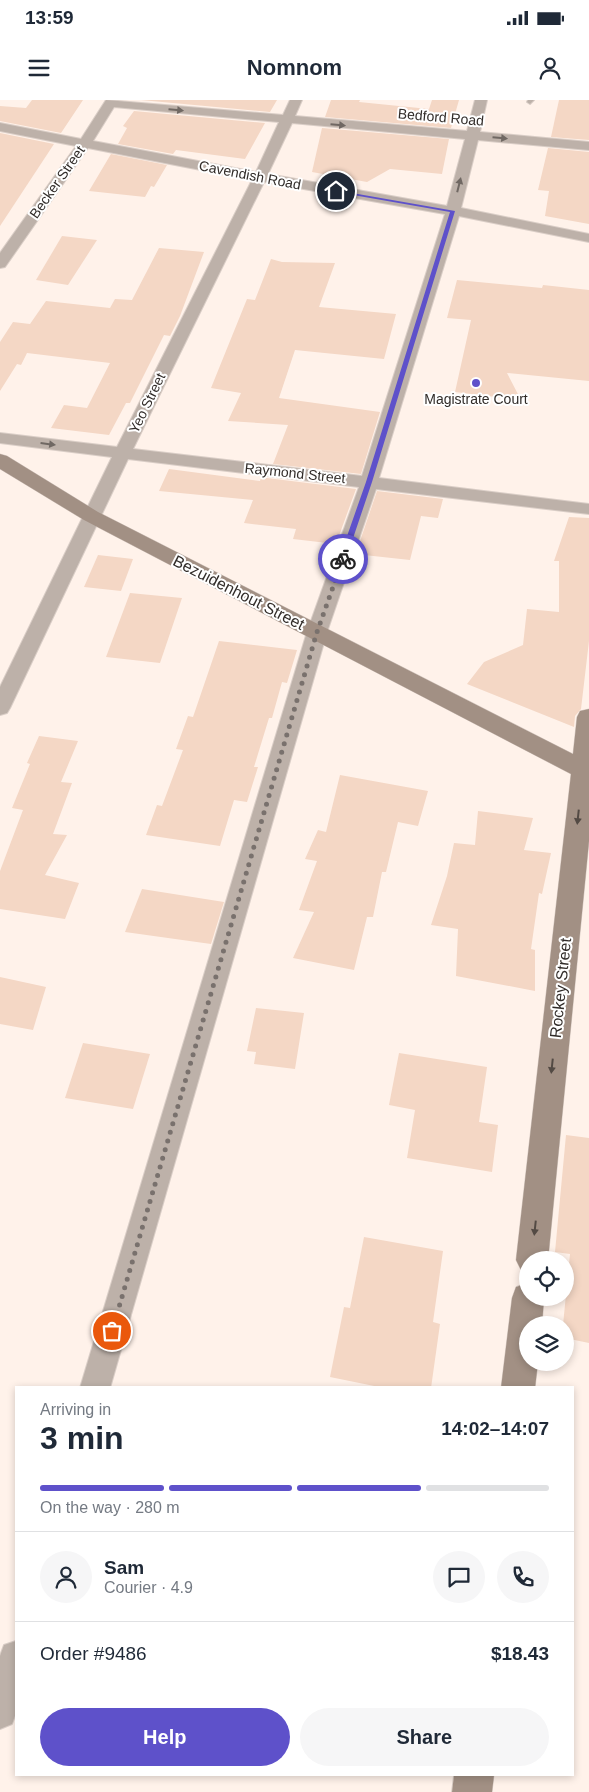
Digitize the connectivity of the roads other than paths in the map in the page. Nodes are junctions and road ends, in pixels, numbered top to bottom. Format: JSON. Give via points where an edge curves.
{"nodes":[{"id":1,"x":296,"y":100,"type":"edge"},
{"id":2,"x":481,"y":100,"type":"edge"},
{"id":3,"x":111,"y":102,"type":"edge"},
{"id":4,"x":286,"y":120,"type":"junction"},
{"id":5,"x":0,"y":127,"type":"edge"},
{"id":6,"x":471,"y":136,"type":"junction"},
{"id":7,"x":85,"y":143,"type":"junction"},
{"id":8,"x":589,"y":146,"type":"edge"},
{"id":9,"x":259,"y":177,"type":"junction"},
{"id":10,"x":453,"y":211,"type":"junction"},
{"id":11,"x":589,"y":238,"type":"edge"},
{"id":12,"x":0,"y":264,"type":"edge"},
{"id":13,"x":0,"y":438,"type":"edge"},
{"id":14,"x":122,"y":454,"type":"junction"},
{"id":15,"x":0,"y":460,"type":"edge"},
{"id":16,"x":369,"y":482,"type":"junction"},
{"id":17,"x":589,"y":510,"type":"edge"},
{"id":18,"x":92,"y":516,"type":"junction"},
{"id":19,"x":317,"y":632,"type":"junction"},
{"id":20,"x":0,"y":708,"type":"edge"},
{"id":21,"x":589,"y":716,"type":"edge"},
{"id":22,"x":586,"y":771,"type":"edge"},
{"id":23,"x":533,"y":1251,"type":"edge"},
{"id":24,"x":527,"y":1306,"type":"edge"},
{"id":25,"x":96,"y":1386,"type":"edge"},
{"id":26,"x":518,"y":1386,"type":"edge"},
{"id":27,"x":15,"y":1660,"type":"edge"},
{"id":28,"x":0,"y":1712,"type":"edge"},
{"id":29,"x":474,"y":1776,"type":"edge"},
{"id":30,"x":472,"y":1792,"type":"edge"}],
"edges":[{"from":1,"to":4,"type":"street","name":"Yeo Street"},
{"from":2,"to":6,"type":"street"},
{"from":3,"to":4,"type":"street","name":"Bedford Road","one_way":true},
{"from":3,"to":7,"type":"street","name":"Becker Street"},
{"from":4,"to":6,"type":"street","name":"Bedford Road","one_way":true},
{"from":4,"to":9,"type":"street","name":"Yeo Street"},
{"from":5,"to":7,"type":"street","name":"Cavendish Road"},
{"from":6,"to":8,"type":"street","name":"Bedford Road","one_way":true},
{"from":10,"to":6,"type":"street","one_way":true},
{"from":7,"to":9,"type":"street","name":"Cavendish Road"},
{"from":7,"to":12,"type":"street","name":"Becker Street"},
{"from":9,"to":10,"type":"street","name":"Cavendish Road"},
{"from":9,"to":14,"type":"street","name":"Yeo Street"},
{"from":10,"to":11,"type":"street","name":"Cavendish Road"},
{"from":10,"to":16,"type":"street"},
{"from":13,"to":14,"type":"street","name":"Raymond Street","one_way":true},
{"from":14,"to":16,"type":"street","name":"Raymond Street"},
{"from":14,"to":18,"type":"street","name":"Yeo Street"},
{"from":15,"to":18,"type":"street","name":"Bezuidenhout Street"},
{"from":16,"to":17,"type":"street","name":"Raymond Street"},
{"from":16,"to":19,"type":"street"},
{"from":18,"to":19,"type":"street","name":"Bezuidenhout Street"},
{"from":18,"to":20,"type":"street","name":"Yeo Street"},
{"from":19,"to":22,"type":"street","name":"Bezuidenhout Street"},
{"from":19,"to":25,"type":"street"},
{"from":21,"to":22,"type":"street","name":"Rockey Street"},
{"from":22,"to":23,"type":"street","name":"Rockey Street","one_way":true},
{"from":24,"to":26,"type":"street"},
{"from":27,"to":28,"type":"street"},
{"from":29,"to":30,"type":"street"}]}
